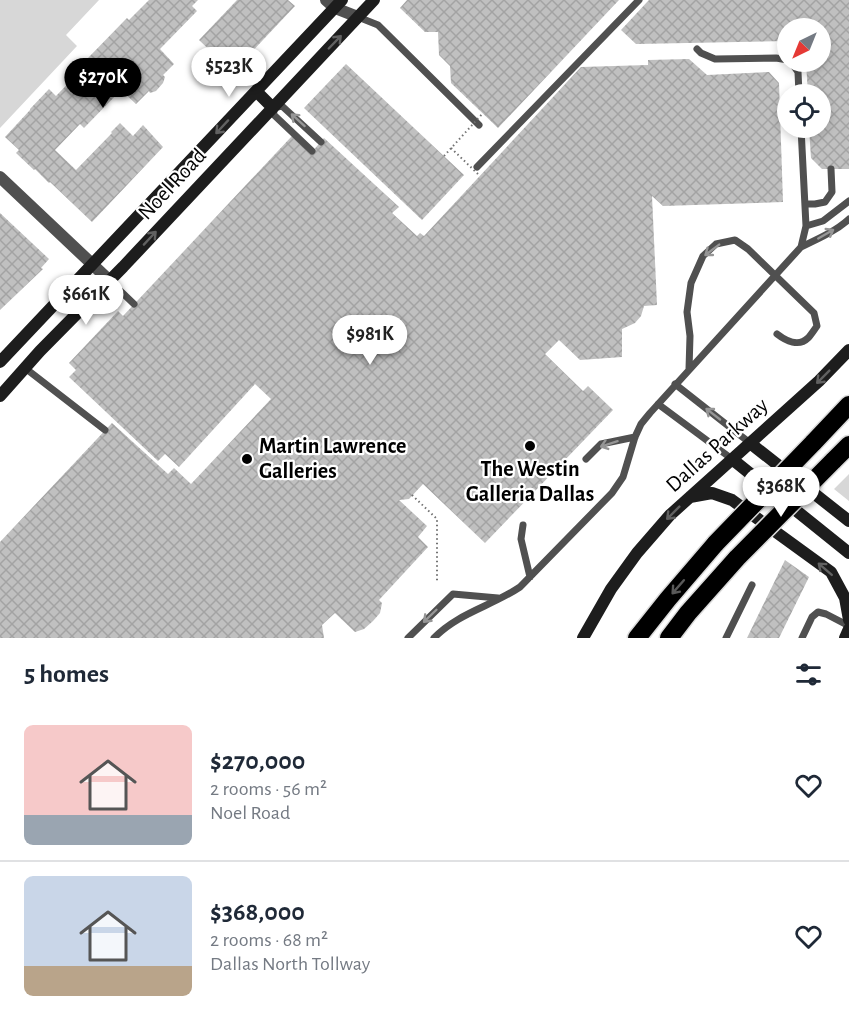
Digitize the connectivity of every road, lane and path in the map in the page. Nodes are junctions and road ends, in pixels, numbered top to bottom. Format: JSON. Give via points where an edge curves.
{"nodes":[{"id":1,"x":374,"y":0,"type":"edge"},
{"id":2,"x":639,"y":0,"type":"edge"},
{"id":3,"x":334,"y":3,"type":"edge"},
{"id":4,"x":358,"y":17,"type":"junction"},
{"id":5,"x":697,"y":49,"type":"dead end"},
{"id":6,"x":777,"y":58,"type":"edge"},
{"id":7,"x":256,"y":91,"type":"junction"},
{"id":8,"x":273,"y":108,"type":"junction"},
{"id":9,"x":483,"y":113,"type":"dead end"},
{"id":10,"x":479,"y":125,"type":"dead end"},
{"id":11,"x":802,"y":138,"type":"edge"},
{"id":12,"x":321,"y":142,"type":"dead end"},
{"id":13,"x":451,"y":148,"type":"junction"},
{"id":14,"x":312,"y":151,"type":"dead end"},
{"id":15,"x":444,"y":156,"type":"dead end"},
{"id":16,"x":477,"y":167,"type":"dead end"},
{"id":17,"x":831,"y":169,"type":"dead end"},
{"id":18,"x":480,"y":176,"type":"dead end"},
{"id":19,"x":0,"y":177,"type":"edge"},
{"id":20,"x":849,"y":201,"type":"edge"},
{"id":21,"x":805,"y":204,"type":"junction"},
{"id":22,"x":849,"y":219,"type":"edge"},
{"id":23,"x":806,"y":226,"type":"junction"},
{"id":24,"x":801,"y":247,"type":"junction"},
{"id":25,"x":92,"y":264,"type":"junction"},
{"id":26,"x":775,"y":275,"type":"junction"},
{"id":27,"x":110,"y":281,"type":"junction"},
{"id":28,"x":134,"y":304,"type":"dead end"},
{"id":29,"x":777,"y":334,"type":"dead end"},
{"id":30,"x":849,"y":350,"type":"edge"},
{"id":31,"x":1,"y":359,"type":"edge"},
{"id":32,"x":25,"y":368,"type":"junction"},
{"id":33,"x":689,"y":369,"type":"junction"},
{"id":34,"x":675,"y":384,"type":"junction"},
{"id":35,"x":0,"y":396,"type":"edge"},
{"id":36,"x":658,"y":404,"type":"junction"},
{"id":37,"x":849,"y":405,"type":"edge"},
{"id":38,"x":105,"y":430,"type":"dead end"},
{"id":39,"x":635,"y":437,"type":"junction"},
{"id":40,"x":750,"y":443,"type":"junction"},
{"id":41,"x":849,"y":445,"type":"edge"},
{"id":42,"x":586,"y":459,"type":"dead end"},
{"id":43,"x":732,"y":459,"type":"junction"},
{"id":44,"x":412,"y":495,"type":"dead end"},
{"id":45,"x":690,"y":497,"type":"junction"},
{"id":46,"x":849,"y":522,"type":"edge"},
{"id":47,"x":523,"y":525,"type":"dead end"},
{"id":48,"x":849,"y":553,"type":"edge"},
{"id":49,"x":530,"y":577,"type":"junction"},
{"id":50,"x":437,"y":584,"type":"dead end"},
{"id":51,"x":752,"y":585,"type":"dead end"},
{"id":52,"x":501,"y":598,"type":"junction"},
{"id":53,"x":849,"y":620,"type":"edge"},
{"id":54,"x":849,"y":628,"type":"edge"},
{"id":55,"x":408,"y":638,"type":"edge"},
{"id":56,"x":434,"y":638,"type":"edge"},
{"id":57,"x":583,"y":638,"type":"edge"},
{"id":58,"x":637,"y":638,"type":"edge"},
{"id":59,"x":669,"y":638,"type":"edge"},
{"id":60,"x":726,"y":638,"type":"edge"},
{"id":61,"x":802,"y":638,"type":"edge"},
{"id":62,"x":848,"y":638,"type":"edge"}],
"edges":[{"from":1,"to":4,"type":"street","name":"Noel Road"},
{"from":2,"to":16,"type":"lane"},
{"from":3,"to":4,"type":"street"},
{"from":3,"to":7,"type":"street","name":"Noel Road"},
{"from":8,"to":4,"type":"street","name":"Noel Road","one_way":true},
{"from":4,"to":10,"type":"lane","via":[[378,25]]},
{"from":5,"to":6,"type":"lane","via":[[715,59]]},
{"from":7,"to":8,"type":"street"},
{"from":7,"to":25,"type":"street","name":"Noel Road","one_way":true},
{"from":12,"to":8,"type":"lane","one_way":true,"via":[[282,106]]},
{"from":8,"to":14,"type":"lane","via":[[274,115]]},
{"from":27,"to":8,"type":"street","name":"Noel Road","one_way":true},
{"from":9,"to":13,"type":"path","bridge":true},
{"from":11,"to":21,"type":"lane"},
{"from":13,"to":15,"type":"path","bridge":true},
{"from":13,"to":18,"type":"path","bridge":true},
{"from":17,"to":21,"type":"lane","via":[[832,192],[825,202]]},
{"from":19,"to":25,"type":"street"},
{"from":20,"to":23,"type":"lane","via":[[823,221]]},
{"from":21,"to":23,"type":"lane"},
{"from":24,"to":22,"type":"lane","one_way":true},
{"from":23,"to":24,"type":"lane"},
{"from":24,"to":26,"type":"lane"},
{"from":25,"to":27,"type":"street"},
{"from":25,"to":31,"type":"street","name":"Noel Road"},
{"from":26,"to":29,"type":"lane","via":[[814,313],[817,326],[807,339],[795,343]]},
{"from":26,"to":33,"type":"lane"},
{"from":26,"to":33,"type":"lane","one_way":true,"via":[[735,240],[716,244],[703,256],[691,283],[687,312]]},
{"from":27,"to":28,"type":"lane"},
{"from":27,"to":32,"type":"street","name":"Noel Road"},
{"from":30,"to":40,"type":"street","name":"Dallas Parkway","one_way":true},
{"from":32,"to":35,"type":"street","name":"Noel Road"},
{"from":32,"to":38,"type":"lane"},
{"from":33,"to":34,"type":"lane"},
{"from":34,"to":36,"type":"lane"},
{"from":40,"to":34,"type":"lane","one_way":true},
{"from":36,"to":39,"type":"lane"},
{"from":36,"to":43,"type":"lane"},
{"from":37,"to":58,"type":"highway","one_way":true,"bridge":true,"via":[[717,543]]},
{"from":39,"to":42,"type":"lane","one_way":true,"via":[[601,444]]},
{"from":39,"to":49,"type":"lane","via":[[623,477],[612,493]]},
{"from":40,"to":43,"type":"street","name":"Dallas Parkway"},
{"from":40,"to":46,"type":"street"},
{"from":41,"to":59,"type":"highway","bridge":true,"via":[[737,558]]},
{"from":43,"to":45,"type":"street","name":"Dallas Parkway"},
{"from":43,"to":48,"type":"street"},
{"from":44,"to":50,"type":"path","via":[[436,519]]},
{"from":53,"to":45,"type":"street","one_way":true,"via":[[845,598],[831,572],[732,500],[712,493]]},
{"from":45,"to":57,"type":"street","name":"Dallas Parkway","one_way":true,"via":[[638,553],[611,589]]},
{"from":47,"to":49,"type":"lane","via":[[520,539]]},
{"from":49,"to":52,"type":"lane"},
{"from":51,"to":60,"type":"lane"},
{"from":52,"to":55,"type":"lane","one_way":true,"via":[[453,594]]},
{"from":52,"to":56,"type":"lane","via":[[464,615]]},
{"from":54,"to":61,"type":"lane","via":[[818,612]]},
{"from":54,"to":62,"type":"street"}]}
